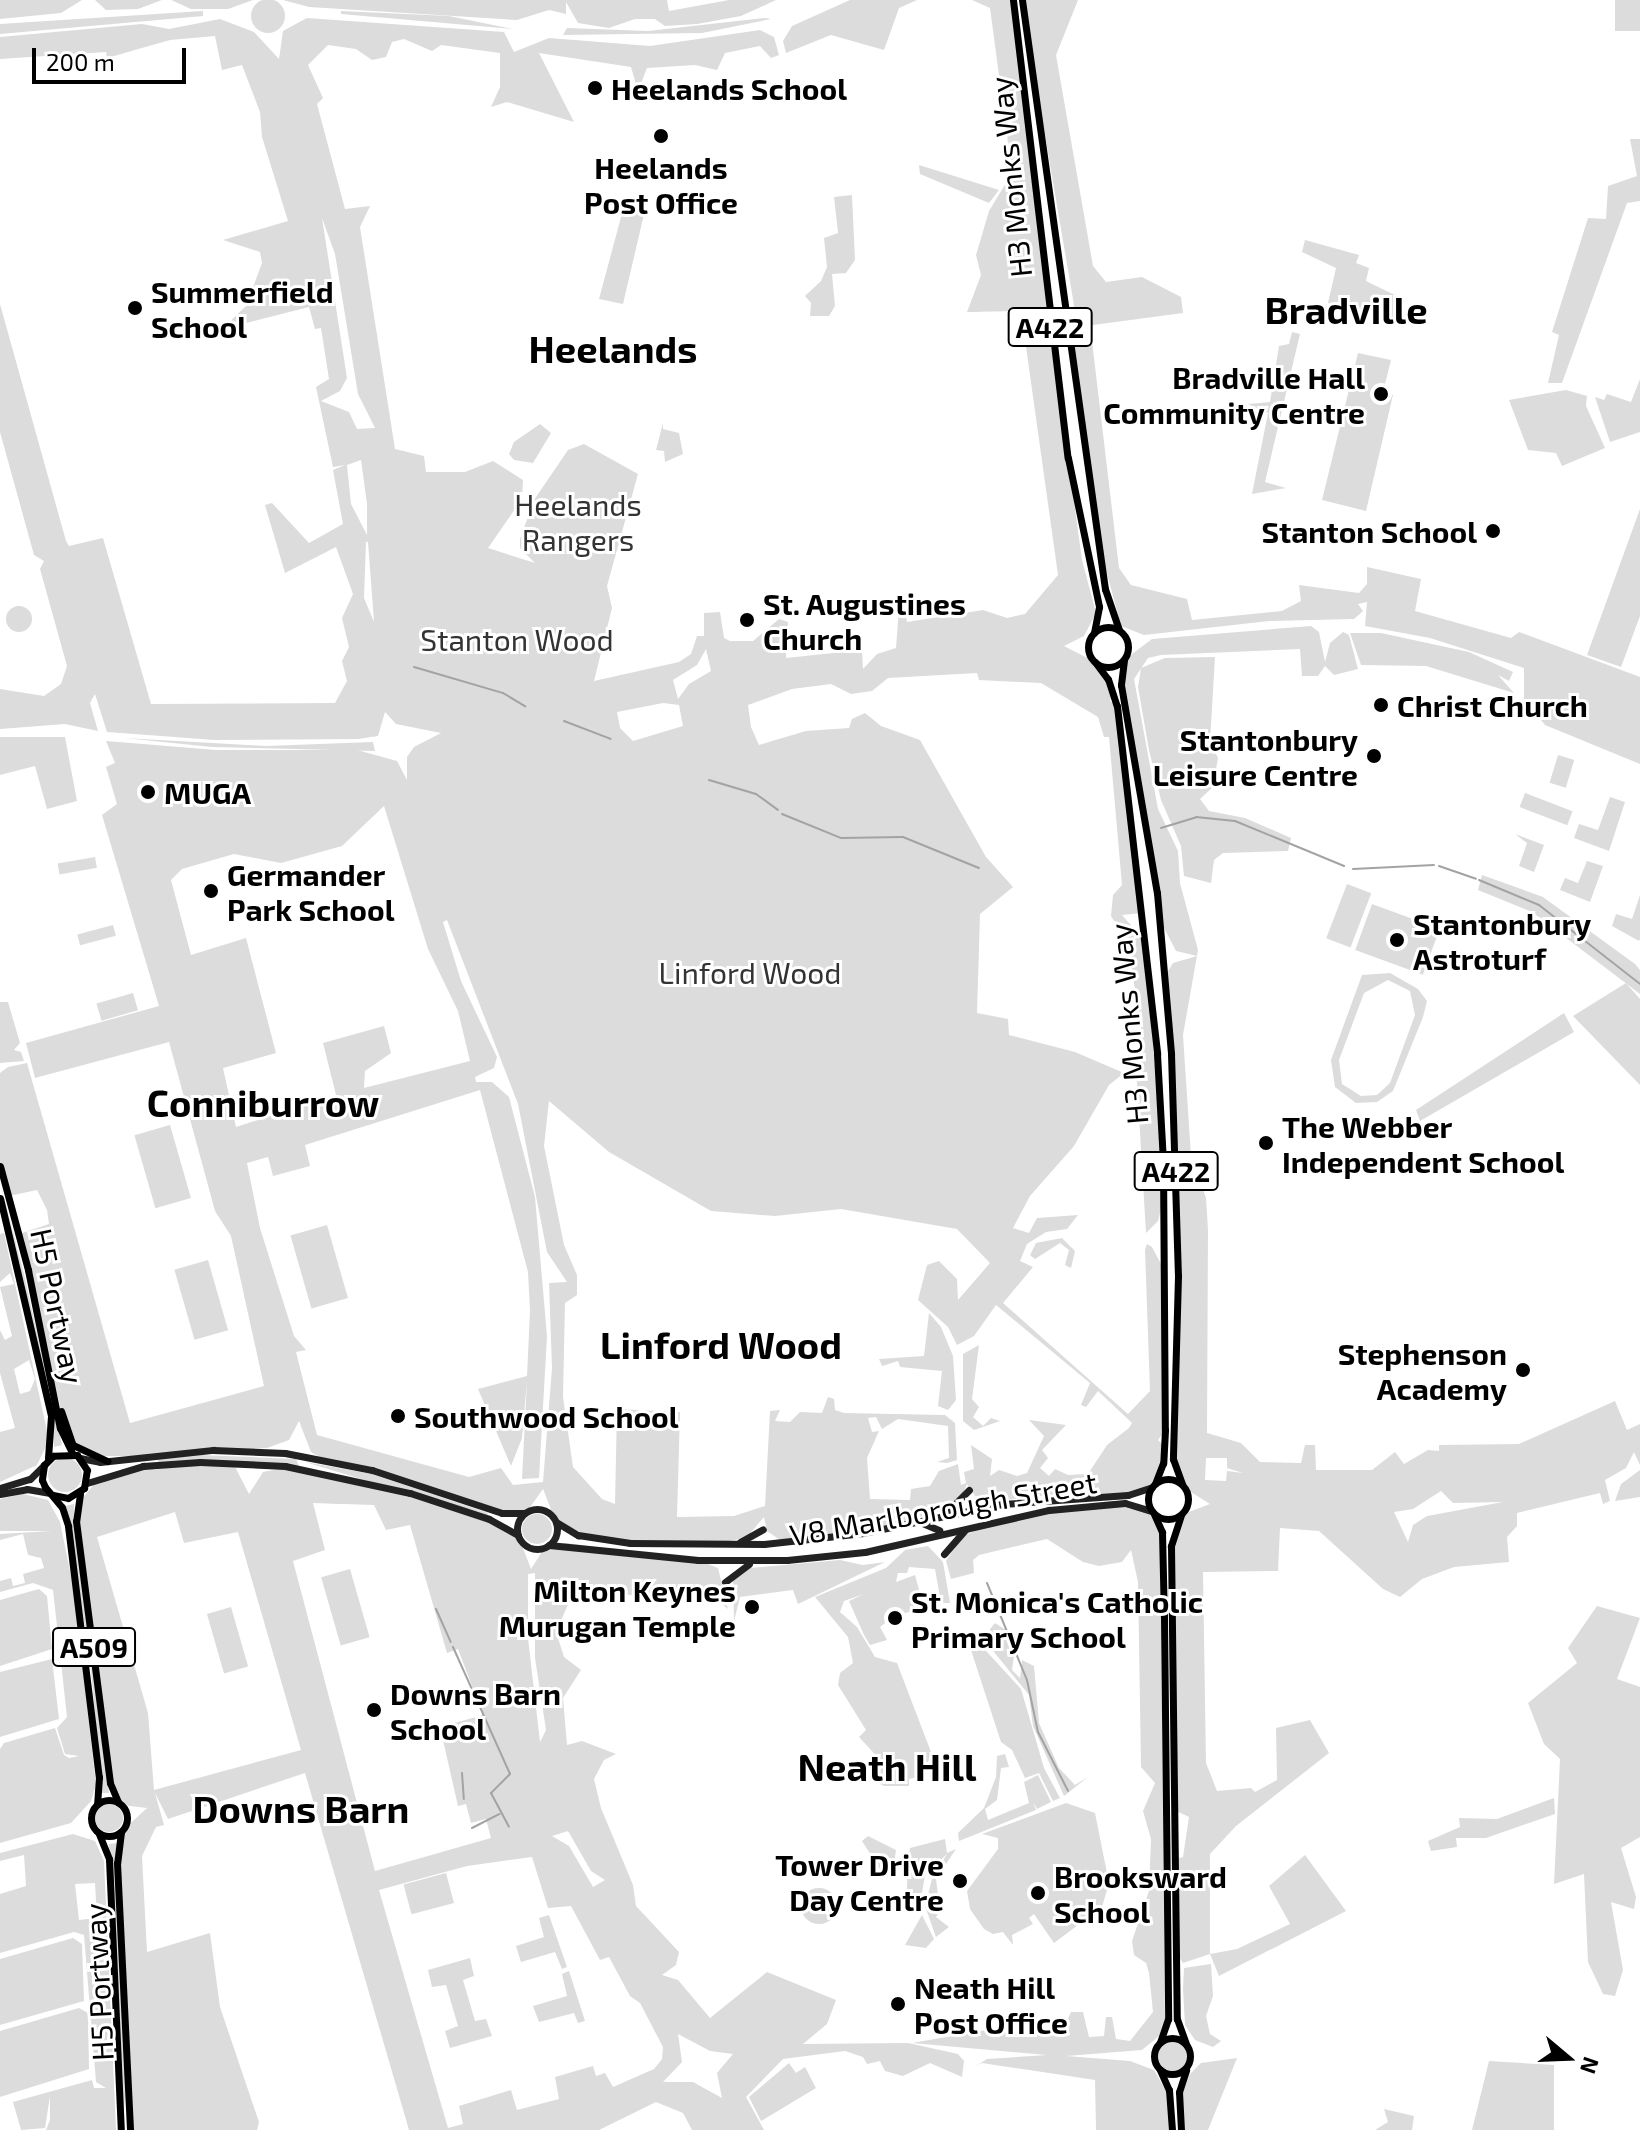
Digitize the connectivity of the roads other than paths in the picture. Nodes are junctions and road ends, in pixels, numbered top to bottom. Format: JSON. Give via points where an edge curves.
{"nodes":[{"id":1,"x":1013,"y":0,"type":"edge"},
{"id":2,"x":1022,"y":0,"type":"edge"},
{"id":3,"x":1119,"y":630,"type":"junction"},
{"id":4,"x":1094,"y":633,"type":"junction"},
{"id":5,"x":1124,"y":660,"type":"junction"},
{"id":6,"x":1095,"y":662,"type":"junction"},
{"id":7,"x":1117,"y":689,"type":"junction"},
{"id":8,"x":1120,"y":705,"type":"junction"},
{"id":9,"x":0,"y":1166,"type":"edge"},
{"id":10,"x":0,"y":1198,"type":"edge"},
{"id":11,"x":51,"y":1379,"type":"junction"},
{"id":12,"x":1169,"y":1431,"type":"junction"},
{"id":13,"x":1169,"y":1448,"type":"junction"},
{"id":14,"x":77,"y":1456,"type":"junction"},
{"id":15,"x":108,"y":1461,"type":"junction"},
{"id":16,"x":46,"y":1463,"type":"junction"},
{"id":17,"x":87,"y":1483,"type":"junction"},
{"id":18,"x":1182,"y":1484,"type":"junction"},
{"id":19,"x":1153,"y":1485,"type":"junction"},
{"id":20,"x":0,"y":1488,"type":"edge"},
{"id":21,"x":969,"y":1490,"type":"dead end"},
{"id":22,"x":81,"y":1492,"type":"junction"},
{"id":23,"x":0,"y":1494,"type":"edge"},
{"id":24,"x":51,"y":1494,"type":"junction"},
{"id":25,"x":1106,"y":1499,"type":"junction"},
{"id":26,"x":1124,"y":1499,"type":"junction"},
{"id":27,"x":524,"y":1513,"type":"junction"},
{"id":28,"x":1153,"y":1513,"type":"junction"},
{"id":29,"x":1181,"y":1515,"type":"junction"},
{"id":30,"x":942,"y":1516,"type":"junction"},
{"id":31,"x":556,"y":1522,"type":"junction"},
{"id":32,"x":918,"y":1522,"type":"junction"},
{"id":33,"x":763,"y":1529,"type":"dead end"},
{"id":34,"x":966,"y":1529,"type":"junction"},
{"id":35,"x":939,"y":1530,"type":"dead end"},
{"id":36,"x":518,"y":1535,"type":"junction"},
{"id":37,"x":576,"y":1539,"type":"junction"},
{"id":38,"x":593,"y":1543,"type":"junction"},
{"id":39,"x":549,"y":1545,"type":"junction"},
{"id":40,"x":730,"y":1545,"type":"junction"},
{"id":41,"x":1167,"y":1545,"type":"junction"},
{"id":42,"x":944,"y":1554,"type":"dead end"},
{"id":43,"x":755,"y":1561,"type":"junction"},
{"id":44,"x":725,"y":1582,"type":"dead end"},
{"id":45,"x":118,"y":1802,"type":"junction"},
{"id":46,"x":97,"y":1804,"type":"junction"},
{"id":47,"x":1170,"y":1824,"type":"junction"},
{"id":48,"x":121,"y":1832,"type":"junction"},
{"id":49,"x":99,"y":1834,"type":"junction"},
{"id":50,"x":1160,"y":2042,"type":"junction"},
{"id":51,"x":1186,"y":2044,"type":"junction"},
{"id":52,"x":1187,"y":2068,"type":"junction"},
{"id":53,"x":1160,"y":2070,"type":"junction"},
{"id":54,"x":1175,"y":2102,"type":"junction"},
{"id":55,"x":1176,"y":2120,"type":"junction"},
{"id":56,"x":121,"y":2130,"type":"edge"},
{"id":57,"x":130,"y":2130,"type":"edge"},
{"id":58,"x":1172,"y":2130,"type":"edge"},
{"id":59,"x":1181,"y":2130,"type":"edge"}],
"edges":[{"from":1,"to":4,"type":"main road","name":"H3 Monks Way","number":"A422","via":[[1068,458],[1099,611]]},
{"from":2,"to":3,"type":"main road","name":"H3 Monks Way","number":"A422","via":[[1105,589]]},
{"from":3,"to":4,"type":"main road","via":[[1106,627]]},
{"from":3,"to":5,"type":"main road","number":"A422","via":[[1129,645]]},
{"from":4,"to":6,"type":"main road","number":"A422","via":[[1088,648]]},
{"from":5,"to":6,"type":"main road","via":[[1110,667]]},
{"from":5,"to":7,"type":"main road","name":"H3 Monks Way","number":"A422"},
{"from":6,"to":7,"type":"main road","name":"H3 Monks Way","number":"A422"},
{"from":7,"to":8,"type":"main road","name":"H3 Monks Way","number":"A422"},
{"from":8,"to":12,"type":"main road","name":"H3 Monks Way","number":"A422","via":[[1163,1162]]},
{"from":8,"to":12,"type":"main road","name":"H3 Monks Way","number":"A422","via":[[1157,893],[1176,1171]]},
{"from":9,"to":11,"type":"main road","name":"H5 Portway"},
{"from":10,"to":16,"type":"main road","name":"H5 Portway","number":"A509","via":[[51,1416]]},
{"from":11,"to":14,"type":"main road","name":"H5 Portway","via":[[62,1438]]},
{"from":11,"to":15,"type":"main road","via":[[73,1445]]},
{"from":12,"to":13,"type":"main road","name":"H3 Monks Way","number":"A422"},
{"from":13,"to":18,"type":"main road","name":"H3 Monks Way","number":"A422"},
{"from":13,"to":19,"type":"main road","name":"H3 Monks Way","number":"A422"},
{"from":14,"to":15,"type":"main road"},
{"from":14,"to":16,"type":"main road","via":[[59,1453]]},
{"from":14,"to":17,"type":"main road"},
{"from":15,"to":27,"type":"main road","via":[[155,1453],[285,1453],[372,1470],[502,1513]]},
{"from":16,"to":20,"type":"main road","via":[[30,1479]]},
{"from":16,"to":24,"type":"main road","number":"A509","via":[[42,1480]]},
{"from":17,"to":22,"type":"main road","number":"A509"},
{"from":17,"to":36,"type":"main road","via":[[143,1466],[285,1466],[366,1482],[498,1522]]},
{"from":18,"to":19,"type":"main road","via":[[1171,1479]]},
{"from":18,"to":29,"type":"main road","number":"A422","via":[[1188,1500]]},
{"from":19,"to":26,"type":"main road","name":"V8 Marlborough Street"},
{"from":19,"to":28,"type":"main road","number":"A422","via":[[1148,1499]]},
{"from":21,"to":30,"type":"main road"},
{"from":22,"to":24,"type":"main road","via":[[68,1498]]},
{"from":22,"to":45,"type":"main road","number":"A509","via":[[76,1521],[110,1783]]},
{"from":23,"to":24,"type":"main road","via":[[27,1489]]},
{"from":24,"to":46,"type":"main road","number":"A509","via":[[68,1526],[99,1777]]},
{"from":25,"to":26,"type":"main road","name":"V8 Marlborough Street"},
{"from":25,"to":30,"type":"main road","name":"V8 Marlborough Street","via":[[1041,1499]]},
{"from":25,"to":34,"type":"main road","name":"V8 Marlborough Street"},
{"from":26,"to":28,"type":"main road","name":"V8 Marlborough Street"},
{"from":27,"to":31,"type":"main road","via":[[545,1510]]},
{"from":27,"to":36,"type":"main road"},
{"from":28,"to":29,"type":"main road","via":[[1167,1519]]},
{"from":28,"to":41,"type":"main road","number":"A422"},
{"from":29,"to":41,"type":"main road","number":"A422"},
{"from":30,"to":32,"type":"main road","name":"V8 Marlborough Street"},
{"from":31,"to":37,"type":"main road","name":"V8 Marlborough Street"},
{"from":31,"to":39,"type":"main road"},
{"from":32,"to":35,"type":"main road"},
{"from":32,"to":40,"type":"main road","name":"V8 Marlborough Street","via":[[841,1536]]},
{"from":33,"to":40,"type":"main road"},
{"from":34,"to":42,"type":"main road"},
{"from":34,"to":43,"type":"main road","name":"V8 Marlborough Street","via":[[865,1552]]},
{"from":36,"to":39,"type":"main road","via":[[533,1549]]},
{"from":37,"to":38,"type":"main road","name":"V8 Marlborough Street"},
{"from":37,"to":39,"type":"main road","name":"V8 Marlborough Street"},
{"from":38,"to":40,"type":"main road","name":"V8 Marlborough Street"},
{"from":38,"to":43,"type":"main road","name":"V8 Marlborough Street","via":[[663,1557]]},
{"from":41,"to":47,"type":"main road","number":"A422"},
{"from":43,"to":44,"type":"main road","via":[[735,1570]]},
{"from":45,"to":46,"type":"main road"},
{"from":45,"to":48,"type":"main road","via":[[127,1819]]},
{"from":46,"to":49,"type":"main road","via":[[90,1820]]},
{"from":47,"to":50,"type":"main road","number":"A422","via":[[1168,2019]]},
{"from":47,"to":51,"type":"main road","number":"A422","via":[[1177,2019]]},
{"from":48,"to":49,"type":"main road"},
{"from":48,"to":57,"type":"main road","name":"H5 Portway","via":[[117,1863]]},
{"from":49,"to":56,"type":"main road","name":"H5 Portway","via":[[109,1859]]},
{"from":50,"to":51,"type":"main road","via":[[1174,2038]]},
{"from":50,"to":53,"type":"main road","via":[[1154,2057]]},
{"from":51,"to":52,"type":"main road","via":[[1191,2054]]},
{"from":52,"to":53,"type":"main road","via":[[1176,2074]]},
{"from":52,"to":54,"type":"main road"},
{"from":53,"to":54,"type":"main road"},
{"from":54,"to":55,"type":"main road"},
{"from":55,"to":58,"type":"main road"},
{"from":55,"to":59,"type":"main road"}]}
